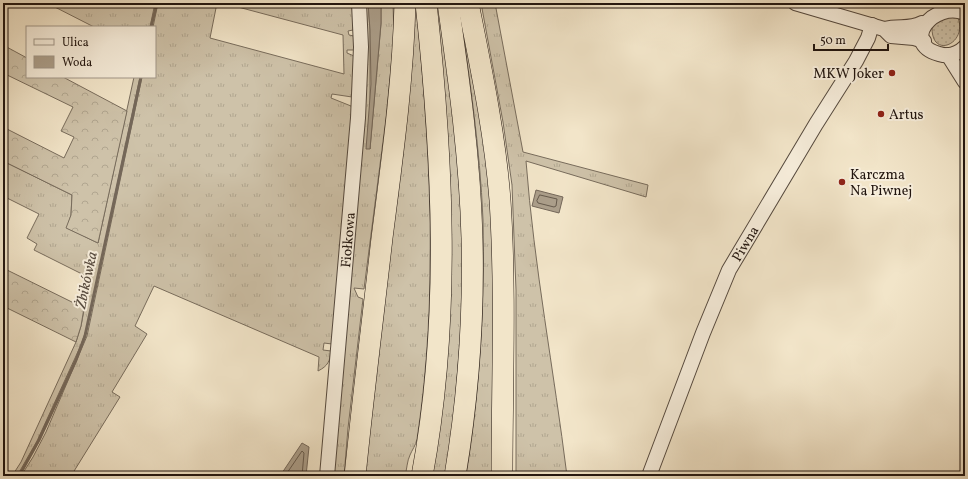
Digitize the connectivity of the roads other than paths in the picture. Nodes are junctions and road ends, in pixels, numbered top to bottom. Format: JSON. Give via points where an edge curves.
{"nodes":[{"id":1,"x":358,"y":3,"type":"edge"},
{"id":2,"x":405,"y":3,"type":"edge"},
{"id":3,"x":426,"y":3,"type":"edge"},
{"id":4,"x":448,"y":3,"type":"edge"},
{"id":5,"x":468,"y":3,"type":"edge"},
{"id":6,"x":795,"y":3,"type":"edge"},
{"id":7,"x":941,"y":4,"type":"edge"},
{"id":8,"x":960,"y":8,"type":"edge"},
{"id":9,"x":922,"y":23,"type":"junction"},
{"id":10,"x":878,"y":27,"type":"junction"},
{"id":11,"x":924,"y":41,"type":"junction"},
{"id":12,"x":965,"y":52,"type":"edge"},
{"id":13,"x":948,"y":55,"type":"junction"},
{"id":14,"x":965,"y":82,"type":"edge"},
{"id":15,"x":327,"y":476,"type":"edge"},
{"id":16,"x":355,"y":476,"type":"edge"},
{"id":17,"x":422,"y":476,"type":"edge"},
{"id":18,"x":455,"y":476,"type":"edge"},
{"id":19,"x":502,"y":476,"type":"edge"},
{"id":20,"x":649,"y":476,"type":"edge"}],
"edges":[{"from":1,"to":15,"type":"street","name":"Fiołkowa","via":[[361,47],[358,118]]},
{"from":2,"to":16,"type":"highway","via":[[398,114]]},
{"from":3,"to":17,"type":"highway","via":[[439,150],[441,262],[437,362]]},
{"from":4,"to":18,"type":"highway","via":[[465,134],[472,237],[466,395]]},
{"from":5,"to":19,"type":"highway","via":[[493,139],[500,200],[503,249]]},
{"from":6,"to":10,"type":"street"},
{"from":7,"to":8,"type":"street"},
{"from":7,"to":9,"type":"street","via":[[927,14]]},
{"from":9,"to":10,"type":"street","via":[[899,28]]},
{"from":9,"to":11,"type":"street"},
{"from":10,"to":11,"type":"street","via":[[891,36]]},
{"from":10,"to":20,"type":"street","name":"Piwna","via":[[868,38],[729,270]]},
{"from":11,"to":13,"type":"street","via":[[934,52]]},
{"from":12,"to":13,"type":"street"},
{"from":13,"to":14,"type":"street"}]}
